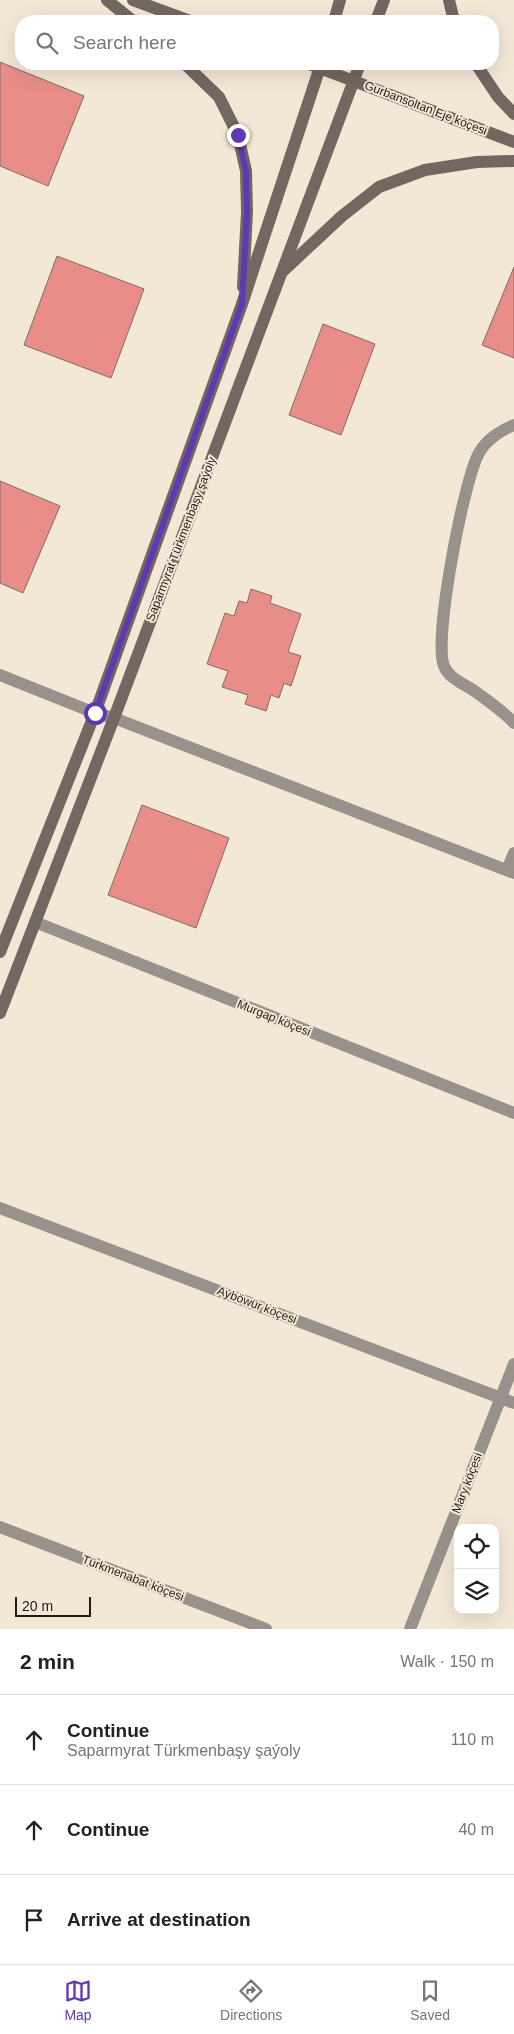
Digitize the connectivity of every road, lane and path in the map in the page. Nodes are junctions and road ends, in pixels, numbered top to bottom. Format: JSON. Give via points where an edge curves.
{"nodes":[{"id":1,"x":106,"y":0,"type":"edge"},
{"id":2,"x":133,"y":0,"type":"edge"},
{"id":3,"x":340,"y":0,"type":"edge"},
{"id":4,"x":384,"y":0,"type":"edge"},
{"id":5,"x":449,"y":0,"type":"edge"},
{"id":6,"x":125,"y":15,"type":"edge"},
{"id":7,"x":174,"y":15,"type":"edge"},
{"id":8,"x":336,"y":15,"type":"edge"},
{"id":9,"x":378,"y":15,"type":"edge"},
{"id":10,"x":453,"y":15,"type":"edge"},
{"id":11,"x":191,"y":70,"type":"edge"},
{"id":12,"x":315,"y":70,"type":"edge"},
{"id":13,"x":329,"y":70,"type":"edge"},
{"id":14,"x":358,"y":70,"type":"edge"},
{"id":15,"x":480,"y":70,"type":"edge"},
{"id":16,"x":354,"y":80,"type":"junction"},
{"id":17,"x":514,"y":114,"type":"edge"},
{"id":18,"x":514,"y":142,"type":"edge"},
{"id":19,"x":514,"y":161,"type":"edge"},
{"id":20,"x":281,"y":273,"type":"junction"},
{"id":21,"x":242,"y":304,"type":"junction"},
{"id":22,"x":514,"y":425,"type":"edge"},
{"id":23,"x":0,"y":675,"type":"edge"},
{"id":24,"x":95,"y":713,"type":"junction"},
{"id":25,"x":114,"y":718,"type":"junction"},
{"id":26,"x":514,"y":723,"type":"edge"},
{"id":27,"x":514,"y":853,"type":"edge"},
{"id":28,"x":510,"y":871,"type":"edge"},
{"id":29,"x":35,"y":922,"type":"junction"},
{"id":30,"x":0,"y":952,"type":"edge"},
{"id":31,"x":0,"y":1013,"type":"edge"},
{"id":32,"x":514,"y":1113,"type":"edge"},
{"id":33,"x":0,"y":1208,"type":"edge"},
{"id":34,"x":514,"y":1364,"type":"edge"},
{"id":35,"x":501,"y":1397,"type":"junction"},
{"id":36,"x":514,"y":1403,"type":"edge"},
{"id":37,"x":0,"y":1527,"type":"edge"},
{"id":38,"x":266,"y":1629,"type":"edge"},
{"id":39,"x":410,"y":1629,"type":"edge"}],
"edges":[{"from":1,"to":6,"type":"main road"},
{"from":2,"to":7,"type":"main road"},
{"from":3,"to":8,"type":"main road"},
{"from":4,"to":9,"type":"main road"},
{"from":5,"to":10,"type":"main road"},
{"from":11,"to":21,"type":"main road","via":[[219,97],[238,135],[246,171]]},
{"from":12,"to":21,"type":"main road","name":"Saparmyrat Türkmenbaşy şaýoly"},
{"from":13,"to":16,"type":"main road","name":"Gurbansoltan Eje köçesi"},
{"from":14,"to":16,"type":"main road","name":"Saparmyrat Türkmenbaşy şaýoly"},
{"from":15,"to":17,"type":"main road"},
{"from":16,"to":18,"type":"main road","name":"Gurbansoltan Eje köçesi"},
{"from":16,"to":20,"type":"main road","name":"Saparmyrat Türkmenbaşy şaýoly"},
{"from":19,"to":20,"type":"main road","via":[[478,162],[425,170],[379,187],[342,216]]},
{"from":20,"to":25,"type":"main road","name":"Saparmyrat Türkmenbaşy şaýoly"},
{"from":21,"to":24,"type":"main road","name":"Saparmyrat Türkmenbaşy şaýoly"},
{"from":22,"to":26,"type":"street","via":[[501,430],[479,452],[469,479],[441,629],[444,665],[454,678]]},
{"from":23,"to":24,"type":"street"},
{"from":24,"to":25,"type":"street"},
{"from":24,"to":30,"type":"main road","name":"Saparmyrat Türkmenbaşy şaýoly"},
{"from":25,"to":28,"type":"street"},
{"from":25,"to":29,"type":"main road","name":"Saparmyrat Türkmenbaşy şaýoly"},
{"from":27,"to":28,"type":"street"},
{"from":29,"to":31,"type":"main road","name":"Saparmyrat Türkmenbaşy şaýoly"},
{"from":29,"to":32,"type":"street","name":"Murgap köçesi"},
{"from":33,"to":35,"type":"street","name":"Aýböwür köçesi"},
{"from":34,"to":35,"type":"street","name":"Mary köçesi"},
{"from":35,"to":36,"type":"street","name":"Aýböwür köçesi"},
{"from":35,"to":39,"type":"street","name":"Mary köçesi"},
{"from":37,"to":38,"type":"street","name":"Türkmenabat köçesi"}]}
